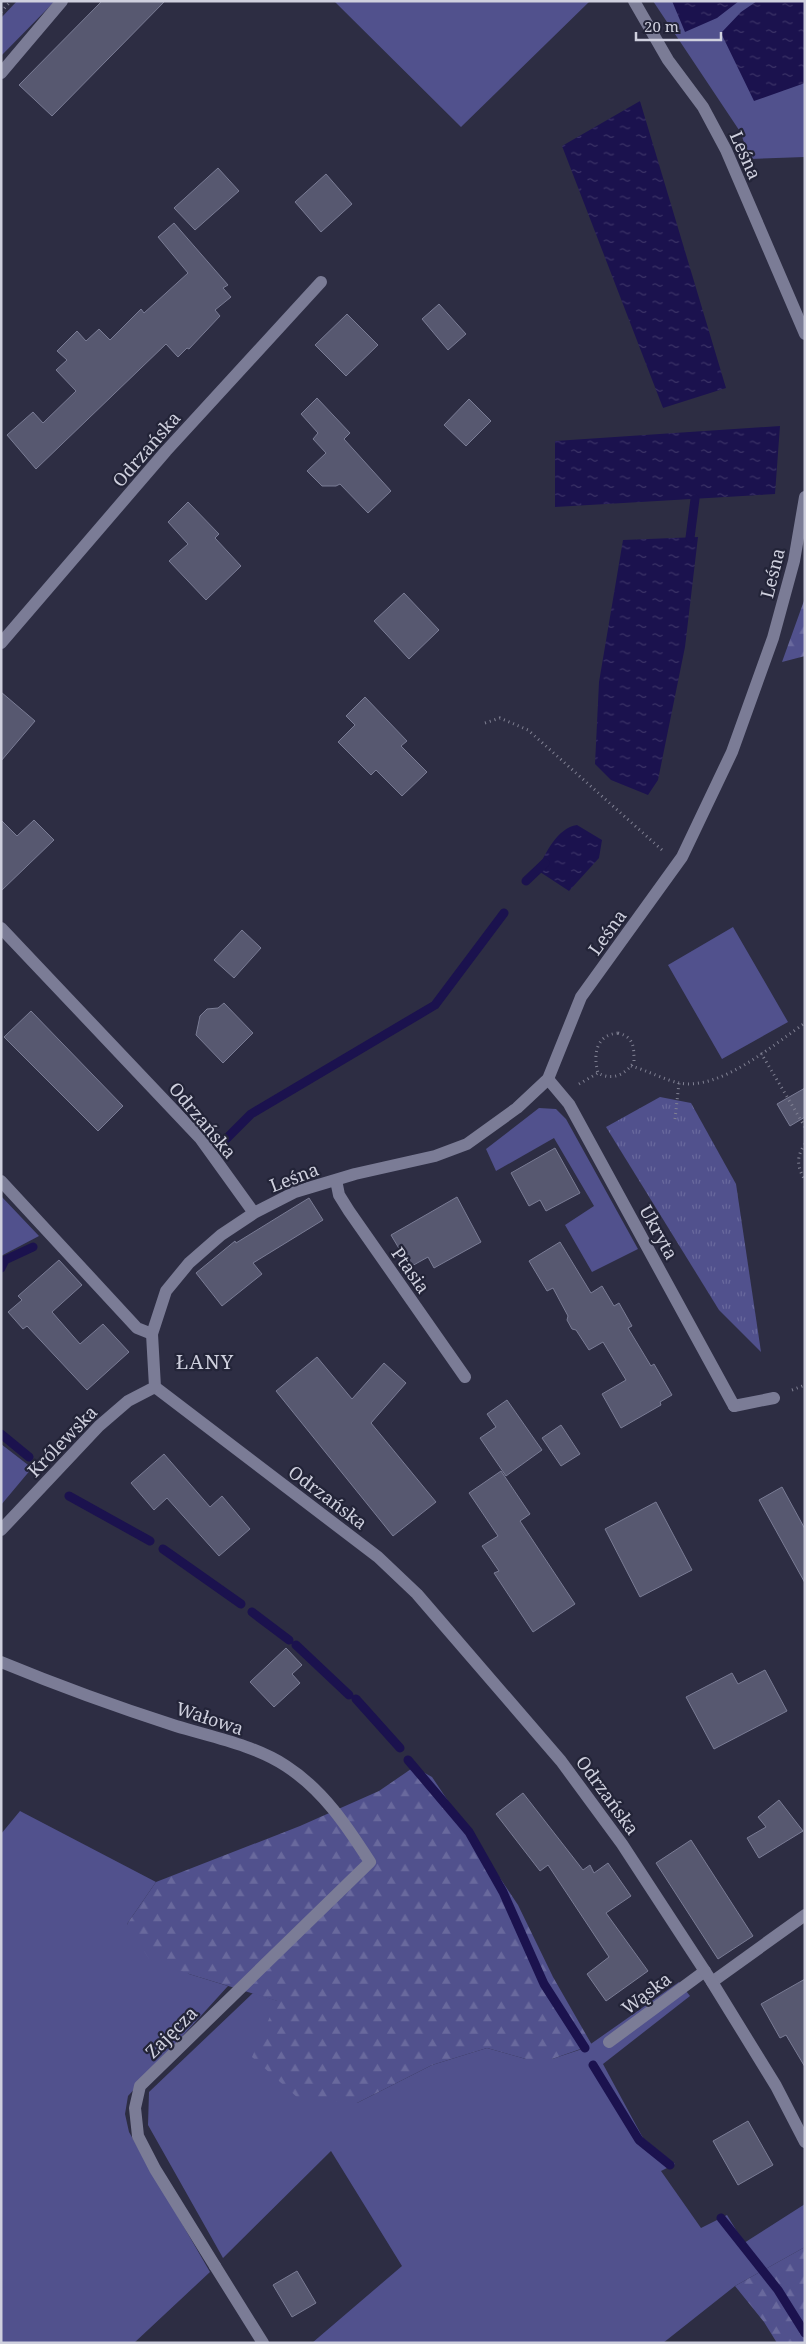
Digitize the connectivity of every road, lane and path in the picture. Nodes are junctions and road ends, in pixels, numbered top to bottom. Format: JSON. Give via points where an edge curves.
{"nodes":[{"id":1,"x":12,"y":1,"type":"edge"},
{"id":2,"x":62,"y":1,"type":"edge"},
{"id":3,"x":634,"y":1,"type":"edge"},
{"id":4,"x":1,"y":12,"type":"edge"},
{"id":5,"x":1,"y":73,"type":"edge"},
{"id":6,"x":321,"y":282,"type":"dead end"},
{"id":7,"x":805,"y":334,"type":"edge"},
{"id":8,"x":805,"y":497,"type":"edge"},
{"id":9,"x":1,"y":643,"type":"edge"},
{"id":10,"x":485,"y":723,"type":"dead end"},
{"id":11,"x":677,"y":864,"type":"junction"},
{"id":12,"x":1,"y":928,"type":"edge"},
{"id":13,"x":805,"y":1023,"type":"edge"},
{"id":14,"x":761,"y":1053,"type":"junction"},
{"id":15,"x":632,"y":1066,"type":"junction"},
{"id":16,"x":548,"y":1079,"type":"junction"},
{"id":17,"x":679,"y":1083,"type":"junction"},
{"id":18,"x":676,"y":1119,"type":"dead end"},
{"id":19,"x":805,"y":1126,"type":"edge"},
{"id":20,"x":805,"y":1144,"type":"edge"},
{"id":21,"x":336,"y":1180,"type":"junction"},
{"id":22,"x":805,"y":1180,"type":"edge"},
{"id":23,"x":1,"y":1181,"type":"edge"},
{"id":24,"x":254,"y":1213,"type":"junction"},
{"id":25,"x":152,"y":1334,"type":"junction"},
{"id":26,"x":465,"y":1377,"type":"dead end"},
{"id":27,"x":155,"y":1387,"type":"junction"},
{"id":28,"x":774,"y":1398,"type":"dead end"},
{"id":29,"x":1,"y":1530,"type":"edge"},
{"id":30,"x":1,"y":1662,"type":"edge"},
{"id":31,"x":370,"y":1862,"type":"joint"},
{"id":32,"x":805,"y":1915,"type":"edge"},
{"id":33,"x":708,"y":1976,"type":"junction"},
{"id":34,"x":609,"y":2042,"type":"dead end"},
{"id":35,"x":805,"y":2142,"type":"edge"},
{"id":36,"x":263,"y":2343,"type":"edge"}],
"edges":[{"from":1,"to":4,"type":"path"},
{"from":2,"to":5,"type":"street"},
{"from":3,"to":7,"type":"street","name":"Leśna","via":[[668,60],[703,107],[726,150]]},
{"from":6,"to":9,"type":"street","name":"Odrzańska","via":[[166,451]]},
{"from":8,"to":11,"type":"street","name":"Leśna","via":[[794,561],[773,638],[732,752]]},
{"from":10,"to":11,"type":"path","via":[[500,718],[528,730]]},
{"from":11,"to":16,"type":"street","name":"Leśna","via":[[581,997]]},
{"from":12,"to":24,"type":"street","name":"Odrzańska","via":[[200,1138]]},
{"from":13,"to":14,"type":"path"},
{"from":14,"to":17,"type":"path","via":[[721,1078]]},
{"from":14,"to":19,"type":"path"},
{"from":15,"to":15,"type":"path","via":[[620,1076],[611,1078],[598,1073],[595,1058],[601,1039],[610,1034],[627,1035],[633,1042]]},
{"from":15,"to":17,"type":"path"},
{"from":16,"to":21,"type":"street","name":"Leśna","via":[[517,1108],[467,1144],[435,1156]]},
{"from":16,"to":28,"type":"street","name":"Ukryta","via":[[569,1104],[734,1406]]},
{"from":17,"to":18,"type":"path"},
{"from":20,"to":22,"type":"path","via":[[799,1153],[798,1163]]},
{"from":21,"to":24,"type":"street","name":"Leśna","via":[[295,1192]]},
{"from":21,"to":26,"type":"street","name":"Ptasia","via":[[339,1195],[349,1211]]},
{"from":23,"to":25,"type":"street","via":[[137,1328]]},
{"from":24,"to":25,"type":"street","via":[[221,1235],[177,1277],[166,1291]]},
{"from":25,"to":27,"type":"street"},
{"from":27,"to":29,"type":"street","name":"Królewska","via":[[128,1401],[99,1426]]},
{"from":27,"to":33,"type":"street","name":"Odrzańska","via":[[378,1558],[417,1594],[561,1761],[622,1844]]},
{"from":30,"to":31,"type":"street","name":"Wałowa","via":[[103,1702],[252,1750],[286,1766],[323,1796]]},
{"from":31,"to":36,"type":"street","name":"Zajęcza","via":[[140,2086],[135,2108],[138,2136],[155,2169]]},
{"from":32,"to":33,"type":"street","name":"Wąska"},
{"from":33,"to":34,"type":"street","name":"Wąska"},
{"from":33,"to":35,"type":"street","name":"Odrzańska","via":[[776,2086]]}]}
